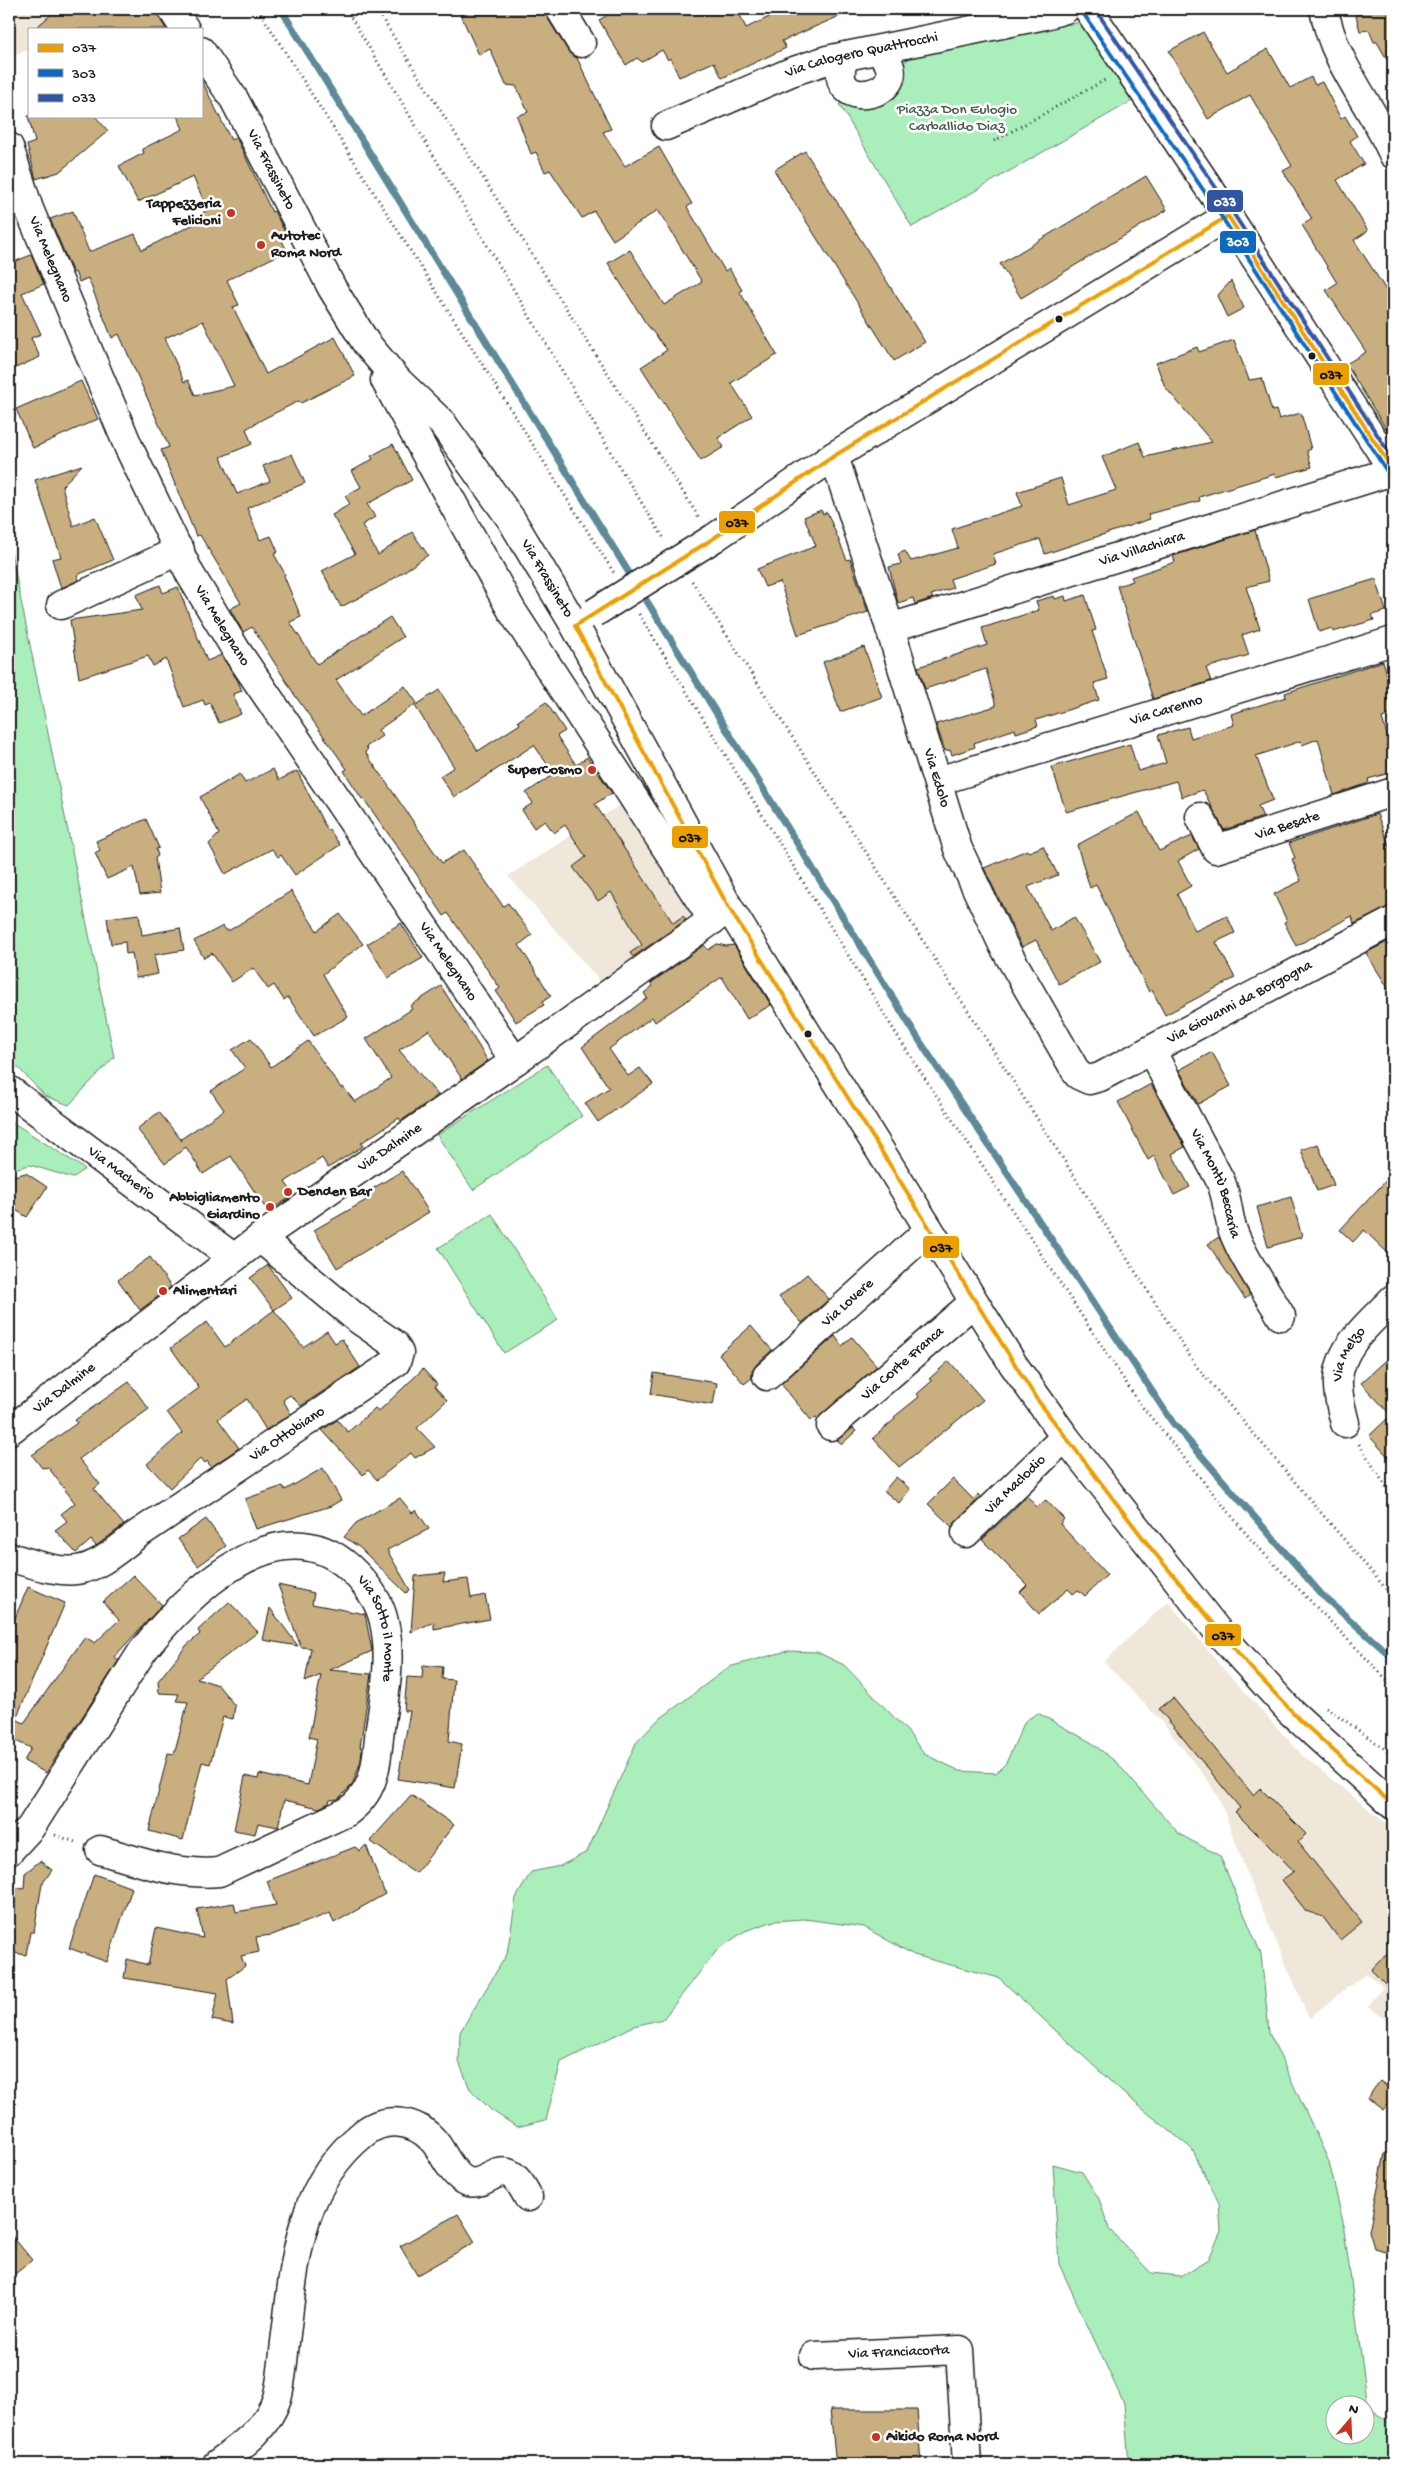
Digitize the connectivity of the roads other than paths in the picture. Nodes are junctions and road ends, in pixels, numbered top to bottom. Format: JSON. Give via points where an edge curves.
{"nodes":[{"id":1,"x":172,"y":9,"type":"edge"},
{"id":2,"x":560,"y":9,"type":"edge"},
{"id":3,"x":1065,"y":9,"type":"edge"},
{"id":4,"x":1088,"y":9,"type":"edge"},
{"id":5,"x":1324,"y":9,"type":"edge"},
{"id":6,"x":185,"y":28,"type":"edge"},
{"id":7,"x":581,"y":43,"type":"dead end"},
{"id":8,"x":878,"y":50,"type":"junction"},
{"id":9,"x":202,"y":53,"type":"edge"},
{"id":10,"x":845,"y":56,"type":"junction"},
{"id":11,"x":666,"y":126,"type":"dead end"},
{"id":12,"x":9,"y":147,"type":"edge"},
{"id":13,"x":1393,"y":154,"type":"edge"},
{"id":14,"x":1228,"y":216,"type":"junction"},
{"id":15,"x":366,"y":343,"type":"junction"},
{"id":16,"x":834,"y":456,"type":"junction"},
{"id":17,"x":1393,"y":471,"type":"edge"},
{"id":18,"x":180,"y":550,"type":"junction"},
{"id":19,"x":61,"y":605,"type":"dead end"},
{"id":20,"x":585,"y":619,"type":"junction"},
{"id":21,"x":890,"y":628,"type":"junction"},
{"id":22,"x":1393,"y":641,"type":"edge"},
{"id":23,"x":938,"y":781,"type":"junction"},
{"id":24,"x":1393,"y":792,"type":"edge"},
{"id":25,"x":1200,"y":817,"type":"dead end"},
{"id":26,"x":721,"y":914,"type":"junction"},
{"id":27,"x":1393,"y":921,"type":"edge"},
{"id":28,"x":1151,"y":1050,"type":"junction"},
{"id":29,"x":515,"y":1061,"type":"junction"},
{"id":30,"x":1084,"y":1079,"type":"joint"},
{"id":31,"x":9,"y":1090,"type":"edge"},
{"id":32,"x":929,"y":1230,"type":"junction"},
{"id":33,"x":260,"y":1238,"type":"junction"},
{"id":34,"x":234,"y":1258,"type":"junction"},
{"id":35,"x":1393,"y":1299,"type":"edge"},
{"id":36,"x":974,"y":1302,"type":"junction"},
{"id":37,"x":1281,"y":1316,"type":"dead end"},
{"id":38,"x":767,"y":1376,"type":"dead end"},
{"id":39,"x":1345,"y":1423,"type":"road end"},
{"id":40,"x":831,"y":1426,"type":"dead end"},
{"id":41,"x":9,"y":1431,"type":"edge"},
{"id":42,"x":1065,"y":1438,"type":"junction"},
{"id":43,"x":966,"y":1533,"type":"dead end"},
{"id":44,"x":9,"y":1557,"type":"edge"},
{"id":45,"x":1393,"y":1805,"type":"edge"},
{"id":46,"x":100,"y":1850,"type":"road end"},
{"id":47,"x":9,"y":1851,"type":"edge"},
{"id":48,"x":528,"y":2197,"type":"dead end"},
{"id":49,"x":814,"y":2356,"type":"dead end"},
{"id":50,"x":217,"y":2464,"type":"edge"},
{"id":51,"x":967,"y":2464,"type":"edge"}],
"edges":[{"from":1,"to":6,"type":"street"},
{"from":2,"to":7,"type":"street"},
{"from":3,"to":8,"type":"street","name":"Via Calogero Quattrocchi"},
{"from":4,"to":14,"type":"street"},
{"from":5,"to":13,"type":"street","via":[[1336,52]]},
{"from":8,"to":10,"type":"street","name":"Via Calogero Quattrocchi"},
{"from":8,"to":10,"type":"street","via":[[889,63],[890,71],[884,87],[870,95],[861,95],[847,87],[840,72]]},
{"from":9,"to":15,"type":"street","name":"Via Frassineto","via":[[237,105],[332,288]]},
{"from":10,"to":11,"type":"street","name":"Via Calogero Quattrocchi","via":[[791,72]]},
{"from":12,"to":18,"type":"street","name":"Via Melegnano","via":[[29,208],[95,368],[144,482]]},
{"from":14,"to":16,"type":"street"},
{"from":14,"to":17,"type":"street"},
{"from":15,"to":20,"type":"street","name":"Via Frassineto","via":[[398,381],[442,423]]},
{"from":15,"to":26,"type":"street","name":"Via Frassineto","via":[[508,604]]},
{"from":16,"to":20,"type":"street","bridge":true,"via":[[714,538]]},
{"from":16,"to":21,"type":"street","name":"Via Edolo"},
{"from":17,"to":21,"type":"street","name":"Via Villachiara"},
{"from":18,"to":19,"type":"street"},
{"from":18,"to":29,"type":"street","name":"Via Melegnano","via":[[200,592],[236,650]]},
{"from":20,"to":26,"type":"street","name":"Via Frassineto"},
{"from":21,"to":23,"type":"street","name":"Via Edolo"},
{"from":22,"to":23,"type":"street","name":"Via Carenno"},
{"from":23,"to":30,"type":"street","name":"Via Edolo","via":[[958,849],[1003,946],[1072,1066]]},
{"from":24,"to":25,"type":"street","name":"Via Besate","via":[[1216,849]]},
{"from":26,"to":29,"type":"street","name":"Via Dalmine"},
{"from":26,"to":32,"type":"street","name":"Via Frassineto"},
{"from":27,"to":28,"type":"street","name":"Via Giovanni da Borgogna"},
{"from":28,"to":30,"type":"street","name":"Via Giovanni da Borgogna","via":[[1100,1077]]},
{"from":28,"to":37,"type":"street","name":"Via Montù Beccaria","via":[[1220,1180],[1239,1243]]},
{"from":29,"to":33,"type":"street","name":"Via Dalmine"},
{"from":31,"to":34,"type":"street","name":"Via Macherio"},
{"from":32,"to":36,"type":"street","name":"Via Frassineto"},
{"from":32,"to":38,"type":"street","name":"Via Lovere"},
{"from":33,"to":34,"type":"street","name":"Via Dalmine"},
{"from":33,"to":44,"type":"street","name":"Via Ottobiano","via":[[355,1317],[394,1344],[399,1353],[396,1362],[135,1536],[100,1564],[80,1571],[67,1571]]},
{"from":34,"to":41,"type":"street","name":"Via Dalmine"},
{"from":35,"to":39,"type":"street","name":"Via Melzo","via":[[1355,1338],[1341,1362],[1338,1390]]},
{"from":36,"to":40,"type":"street","name":"Via Corte Franca"},
{"from":36,"to":42,"type":"street","name":"Via Frassineto"},
{"from":42,"to":43,"type":"street","name":"Via Maclodio"},
{"from":42,"to":45,"type":"street","name":"Via Frassineto","via":[[1184,1591],[1267,1687]]},
{"from":46,"to":47,"type":"street","name":"Via Sotto il Monte","via":[[178,1870],[219,1872],[347,1812],[361,1801],[375,1772],[387,1638],[384,1620],[372,1594],[343,1562],[309,1546],[270,1548],[236,1564],[197,1594],[158,1633],[132,1666],[31,1827]]},
{"from":48,"to":50,"type":"street","via":[[520,2181],[508,2172],[493,2175],[480,2183],[464,2180],[451,2168],[433,2140],[412,2125],[386,2122],[359,2136],[321,2181],[307,2210],[293,2283],[280,2385],[271,2412],[249,2440]]},
{"from":49,"to":51,"type":"street","name":"Via Franciacorta","via":[[960,2350]]}]}
